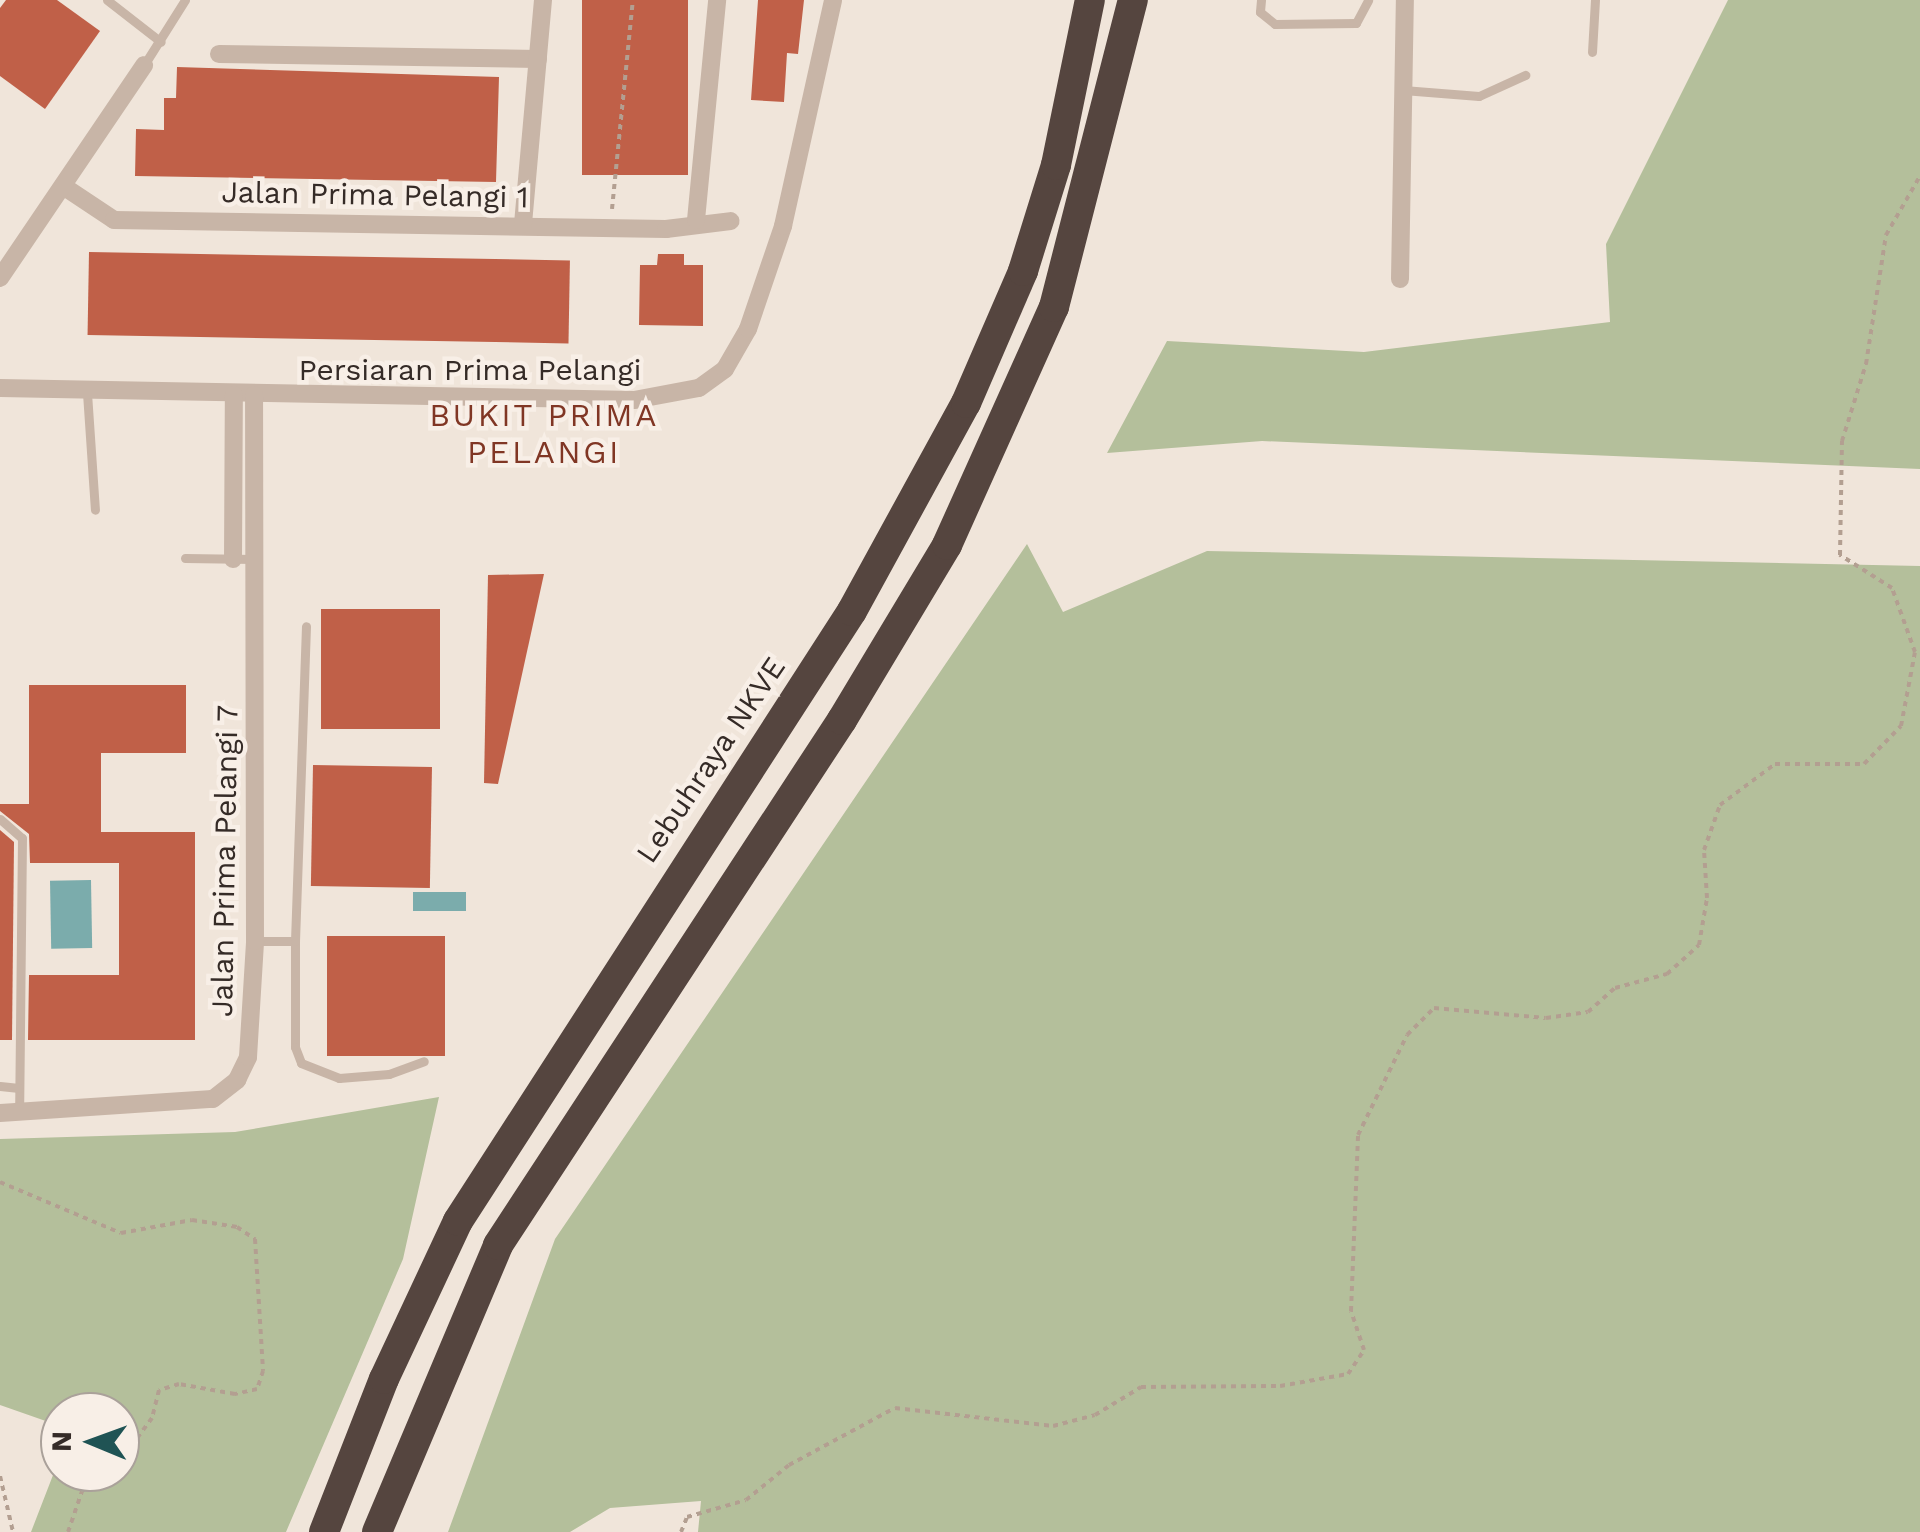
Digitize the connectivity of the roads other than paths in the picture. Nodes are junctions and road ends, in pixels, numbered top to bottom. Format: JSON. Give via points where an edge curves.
{"nodes":[{"id":1,"x":107,"y":0,"type":"edge"},
{"id":2,"x":185,"y":0,"type":"edge"},
{"id":3,"x":544,"y":0,"type":"edge"},
{"id":4,"x":717,"y":0,"type":"edge"},
{"id":5,"x":834,"y":0,"type":"edge"},
{"id":6,"x":1090,"y":0,"type":"edge"},
{"id":7,"x":1134,"y":0,"type":"edge"},
{"id":8,"x":1261,"y":0,"type":"edge"},
{"id":9,"x":1368,"y":0,"type":"edge"},
{"id":10,"x":1405,"y":0,"type":"edge"},
{"id":11,"x":1595,"y":0,"type":"edge"},
{"id":12,"x":162,"y":42,"type":"junction"},
{"id":13,"x":1592,"y":52,"type":"dead end"},
{"id":14,"x":219,"y":54,"type":"dead end"},
{"id":15,"x":538,"y":59,"type":"junction"},
{"id":16,"x":144,"y":65,"type":"joint"},
{"id":17,"x":1525,"y":75,"type":"dead end"},
{"id":18,"x":1403,"y":90,"type":"junction"},
{"id":19,"x":63,"y":186,"type":"junction"},
{"id":20,"x":696,"y":220,"type":"junction"},
{"id":21,"x":731,"y":221,"type":"dead end"},
{"id":22,"x":523,"y":224,"type":"junction"},
{"id":23,"x":0,"y":278,"type":"edge"},
{"id":24,"x":1400,"y":279,"type":"dead end"},
{"id":25,"x":0,"y":388,"type":"edge"},
{"id":26,"x":87,"y":393,"type":"junction"},
{"id":27,"x":234,"y":395,"type":"junction"},
{"id":28,"x":254,"y":395,"type":"junction"},
{"id":29,"x":95,"y":510,"type":"dead end"},
{"id":30,"x":184,"y":558,"type":"dead end"},
{"id":31,"x":233,"y":558,"type":"junction"},
{"id":32,"x":254,"y":559,"type":"junction"},
{"id":33,"x":306,"y":626,"type":"dead end"},
{"id":34,"x":0,"y":819,"type":"edge"},
{"id":35,"x":256,"y":941,"type":"junction"},
{"id":36,"x":295,"y":941,"type":"junction"},
{"id":37,"x":424,"y":1061,"type":"dead end"},
{"id":38,"x":0,"y":1086,"type":"edge"},
{"id":39,"x":19,"y":1088,"type":"junction"},
{"id":40,"x":10,"y":1113,"type":"edge"},
{"id":41,"x":324,"y":1532,"type":"edge"},
{"id":42,"x":376,"y":1532,"type":"edge"}],
"edges":[{"from":1,"to":12,"type":"lane"},
{"from":2,"to":12,"type":"lane"},
{"from":3,"to":15,"type":"street"},
{"from":4,"to":20,"type":"street"},
{"from":5,"to":28,"type":"street","name":"Persiaran Prima Pelangi","via":[[782,226],[748,329],[725,370],[699,388],[634,400]]},
{"from":6,"to":41,"type":"highway","name":"Lebuhraya NKVE","via":[[1056,165],[1023,271],[966,403],[852,611],[458,1221],[384,1380]]},
{"from":7,"to":42,"type":"highway","via":[[1054,307],[948,545],[842,720],[498,1246]]},
{"from":8,"to":9,"type":"lane","via":[[1266,21],[1291,24],[1361,22]]},
{"from":10,"to":18,"type":"street"},
{"from":11,"to":13,"type":"lane"},
{"from":12,"to":16,"type":"lane"},
{"from":14,"to":15,"type":"street"},
{"from":15,"to":22,"type":"street"},
{"from":16,"to":19,"type":"street"},
{"from":17,"to":18,"type":"lane","via":[[1478,96]]},
{"from":18,"to":24,"type":"street"},
{"from":19,"to":22,"type":"street","name":"Jalan Prima Pelangi 1","via":[[114,220]]},
{"from":19,"to":23,"type":"street"},
{"from":20,"to":21,"type":"street","name":"Jalan Prima Pelangi 1"},
{"from":20,"to":22,"type":"street","name":"Jalan Prima Pelangi 1","via":[[666,229]]},
{"from":25,"to":26,"type":"street","name":"Persiaran Prima Pelangi"},
{"from":26,"to":27,"type":"street","name":"Persiaran Prima Pelangi"},
{"from":26,"to":29,"type":"lane"},
{"from":27,"to":28,"type":"street","name":"Persiaran Prima Pelangi"},
{"from":27,"to":31,"type":"street"},
{"from":28,"to":32,"type":"street","name":"Jalan Prima Pelangi 7"},
{"from":30,"to":31,"type":"lane"},
{"from":31,"to":32,"type":"lane"},
{"from":32,"to":35,"type":"street","name":"Jalan Prima Pelangi 7"},
{"from":33,"to":36,"type":"lane"},
{"from":34,"to":39,"type":"lane","via":[[22,838]]},
{"from":35,"to":36,"type":"lane"},
{"from":35,"to":40,"type":"street","name":"Jalan Prima Pelangi 7","via":[[248,1056],[237,1080],[213,1098]]},
{"from":36,"to":37,"type":"lane","via":[[295,1047],[301,1063],[339,1078],[389,1074]]},
{"from":38,"to":39,"type":"lane"},
{"from":39,"to":40,"type":"lane"}]}
